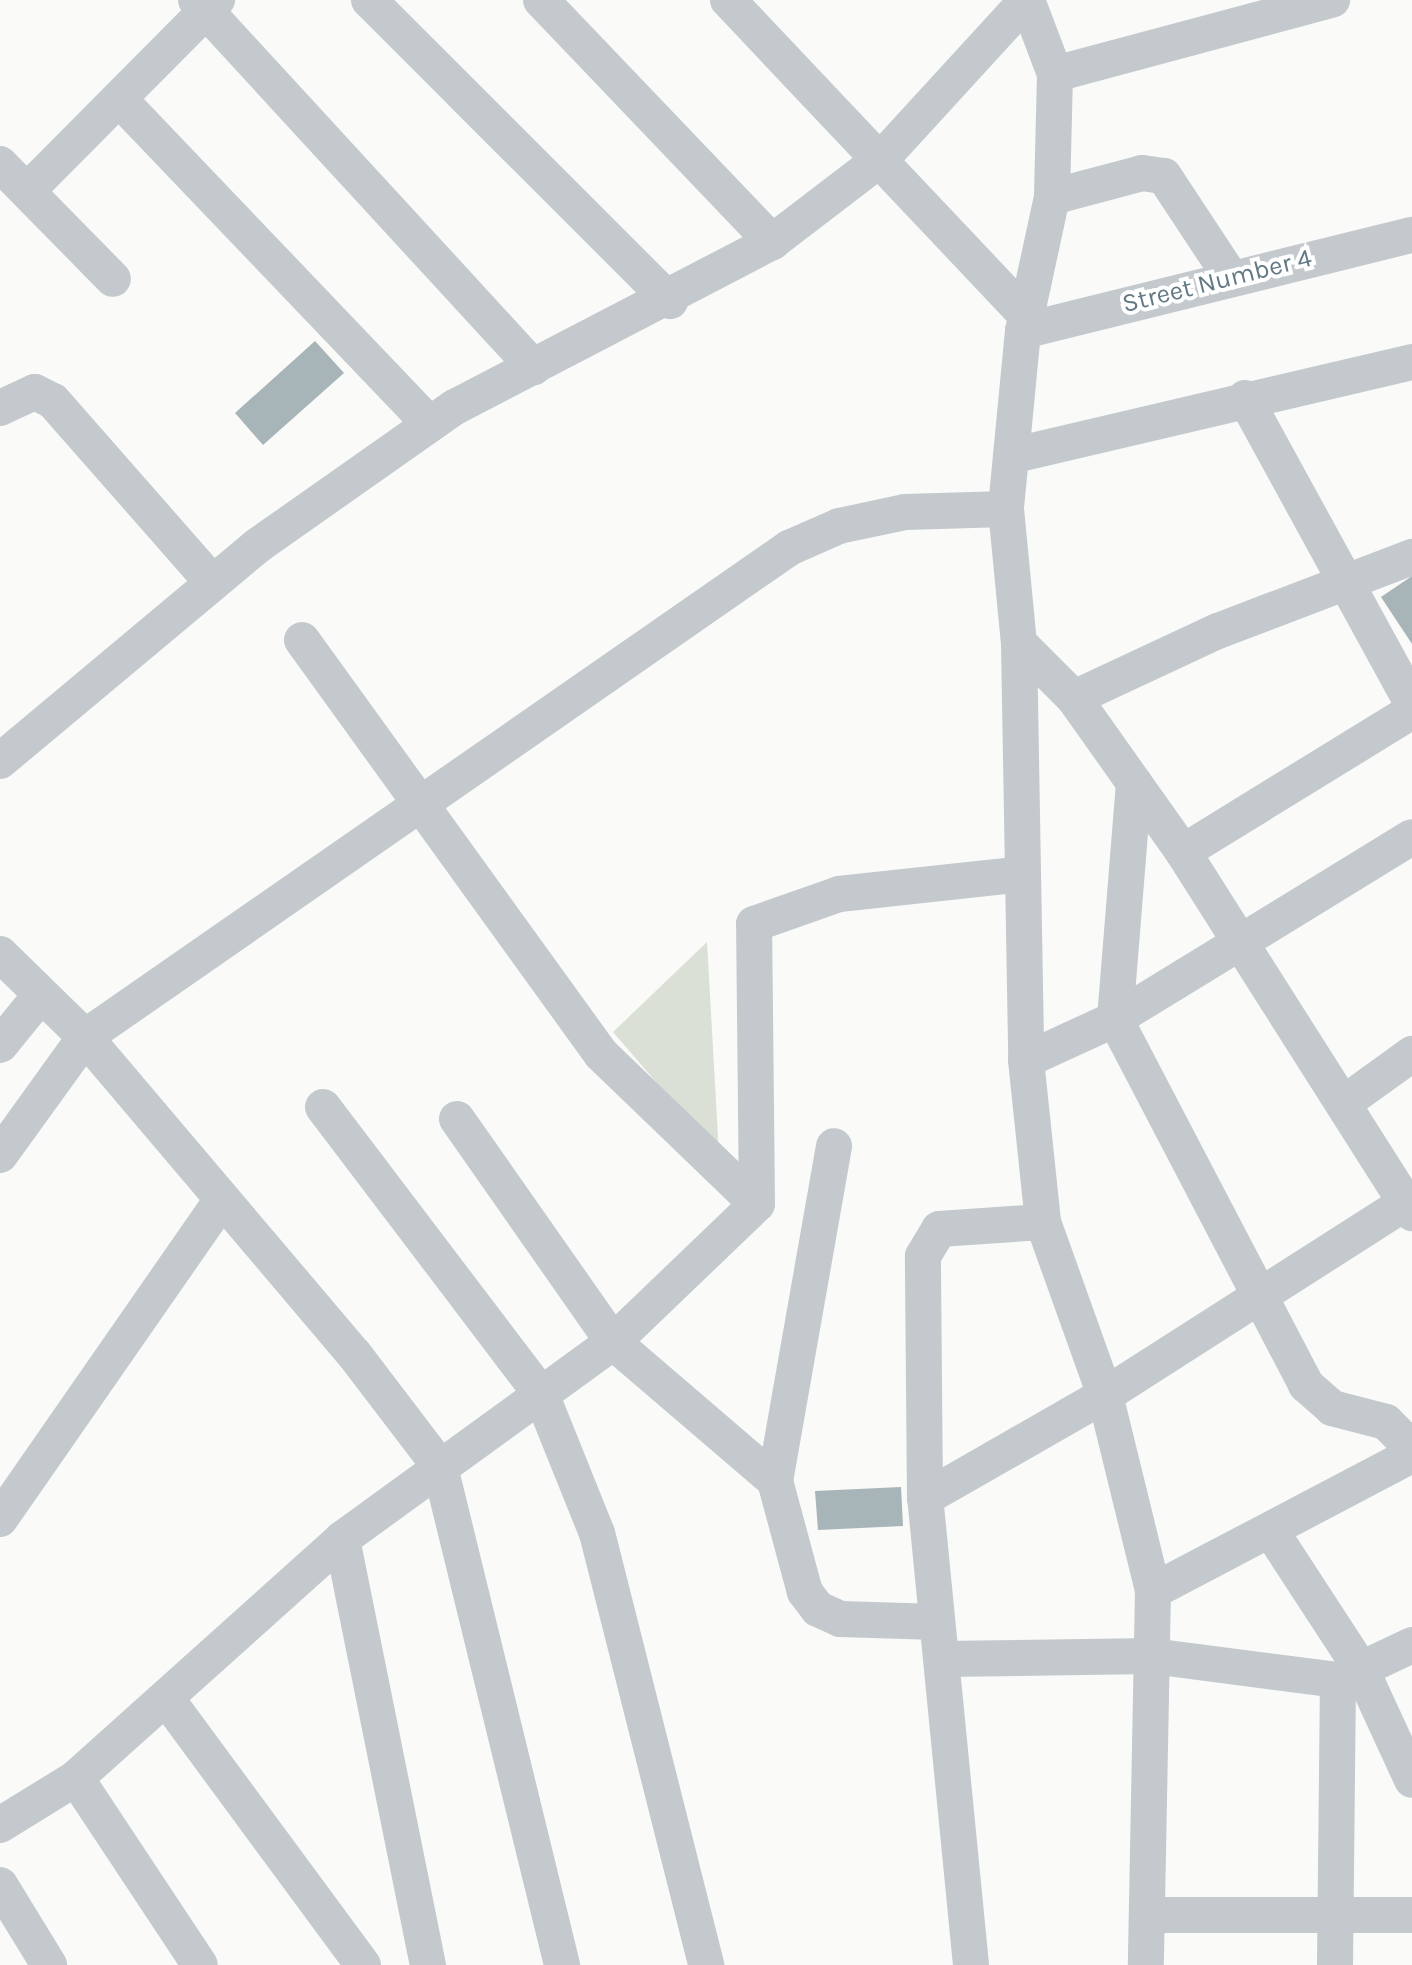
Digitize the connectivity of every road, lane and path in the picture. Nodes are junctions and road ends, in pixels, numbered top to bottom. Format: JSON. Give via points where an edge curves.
{"nodes":[{"id":1,"x":369,"y":0,"type":"edge"},
{"id":2,"x":541,"y":0,"type":"edge"},
{"id":3,"x":728,"y":0,"type":"edge"},
{"id":4,"x":1027,"y":0,"type":"edge"},
{"id":5,"x":1332,"y":0,"type":"edge"},
{"id":6,"x":207,"y":4,"type":"edge"},
{"id":7,"x":1055,"y":74,"type":"junction"},
{"id":8,"x":120,"y":100,"type":"junction"},
{"id":9,"x":883,"y":157,"type":"junction"},
{"id":10,"x":0,"y":164,"type":"edge"},
{"id":11,"x":29,"y":189,"type":"junction"},
{"id":12,"x":1052,"y":197,"type":"junction"},
{"id":13,"x":1412,"y":235,"type":"edge"},
{"id":14,"x":772,"y":242,"type":"junction"},
{"id":15,"x":1230,"y":276,"type":"junction"},
{"id":16,"x":113,"y":279,"type":"dead end"},
{"id":17,"x":670,"y":301,"type":"junction"},
{"id":18,"x":1024,"y":323,"type":"junction"},
{"id":19,"x":1412,"y":363,"type":"edge"},
{"id":20,"x":534,"y":367,"type":"junction"},
{"id":21,"x":1245,"y":398,"type":"junction"},
{"id":22,"x":0,"y":408,"type":"edge"},
{"id":23,"x":430,"y":424,"type":"junction"},
{"id":24,"x":1011,"y":456,"type":"junction"},
{"id":25,"x":1006,"y":509,"type":"junction"},
{"id":26,"x":1412,"y":557,"type":"edge"},
{"id":27,"x":213,"y":583,"type":"junction"},
{"id":28,"x":1346,"y":584,"type":"junction"},
{"id":29,"x":302,"y":640,"type":"dead end"},
{"id":30,"x":1019,"y":643,"type":"junction"},
{"id":31,"x":1074,"y":698,"type":"junction"},
{"id":32,"x":1412,"y":703,"type":"edge"},
{"id":33,"x":1412,"y":711,"type":"edge"},
{"id":34,"x":0,"y":761,"type":"edge"},
{"id":35,"x":1134,"y":783,"type":"junction"},
{"id":36,"x":417,"y":807,"type":"junction"},
{"id":37,"x":1412,"y":837,"type":"edge"},
{"id":38,"x":1183,"y":852,"type":"junction"},
{"id":39,"x":1023,"y":874,"type":"junction"},
{"id":40,"x":1240,"y":946,"type":"junction"},
{"id":41,"x":0,"y":954,"type":"edge"},
{"id":42,"x":40,"y":996,"type":"junction"},
{"id":43,"x":1115,"y":1019,"type":"junction"},
{"id":44,"x":85,"y":1037,"type":"junction"},
{"id":45,"x":0,"y":1045,"type":"edge"},
{"id":46,"x":1412,"y":1054,"type":"edge"},
{"id":47,"x":1026,"y":1060,"type":"junction"},
{"id":48,"x":1344,"y":1103,"type":"junction"},
{"id":49,"x":323,"y":1107,"type":"dead end"},
{"id":50,"x":457,"y":1119,"type":"dead end"},
{"id":51,"x":834,"y":1146,"type":"dead end"},
{"id":52,"x":0,"y":1155,"type":"edge"},
{"id":53,"x":222,"y":1199,"type":"junction"},
{"id":54,"x":757,"y":1204,"type":"junction"},
{"id":55,"x":1410,"y":1205,"type":"edge"},
{"id":56,"x":1043,"y":1222,"type":"junction"},
{"id":57,"x":1256,"y":1299,"type":"junction"},
{"id":58,"x":613,"y":1342,"type":"junction"},
{"id":59,"x":541,"y":1394,"type":"junction"},
{"id":60,"x":1105,"y":1395,"type":"junction"},
{"id":61,"x":1412,"y":1448,"type":"edge"},
{"id":62,"x":1412,"y":1455,"type":"edge"},
{"id":63,"x":440,"y":1467,"type":"junction"},
{"id":64,"x":775,"y":1481,"type":"junction"},
{"id":65,"x":925,"y":1498,"type":"junction"},
{"id":66,"x":0,"y":1519,"type":"edge"},
{"id":67,"x":1271,"y":1531,"type":"junction"},
{"id":68,"x":342,"y":1539,"type":"junction"},
{"id":69,"x":1153,"y":1591,"type":"junction"},
{"id":70,"x":937,"y":1622,"type":"junction"},
{"id":71,"x":1412,"y":1645,"type":"edge"},
{"id":72,"x":1152,"y":1656,"type":"junction"},
{"id":73,"x":943,"y":1659,"type":"junction"},
{"id":74,"x":1350,"y":1674,"type":"junction"},
{"id":75,"x":166,"y":1698,"type":"junction"},
{"id":76,"x":76,"y":1778,"type":"junction"},
{"id":77,"x":1412,"y":1780,"type":"edge"},
{"id":78,"x":0,"y":1825,"type":"edge"},
{"id":79,"x":0,"y":1885,"type":"edge"},
{"id":80,"x":1148,"y":1915,"type":"junction"},
{"id":81,"x":1412,"y":1915,"type":"edge"},
{"id":82,"x":1334,"y":1917,"type":"junction"},
{"id":83,"x":49,"y":1965,"type":"edge"},
{"id":84,"x":200,"y":1965,"type":"edge"},
{"id":85,"x":363,"y":1965,"type":"edge"},
{"id":86,"x":428,"y":1965,"type":"edge"},
{"id":87,"x":562,"y":1965,"type":"edge"},
{"id":88,"x":706,"y":1965,"type":"edge"},
{"id":89,"x":971,"y":1965,"type":"edge"},
{"id":90,"x":1146,"y":1965,"type":"edge"},
{"id":91,"x":1335,"y":1965,"type":"edge"}],
"edges":[{"from":1,"to":17,"type":"street"},
{"from":2,"to":14,"type":"street"},
{"from":3,"to":9,"type":"street"},
{"from":4,"to":7,"type":"street"},
{"from":4,"to":9,"type":"street"},
{"from":5,"to":7,"type":"street"},
{"from":6,"to":8,"type":"street"},
{"from":6,"to":20,"type":"street"},
{"from":7,"to":12,"type":"street"},
{"from":8,"to":11,"type":"street"},
{"from":8,"to":23,"type":"street"},
{"from":9,"to":14,"type":"street"},
{"from":9,"to":18,"type":"street"},
{"from":10,"to":11,"type":"street"},
{"from":11,"to":16,"type":"street"},
{"from":12,"to":15,"type":"street","via":[[1142,173],[1164,176]]},
{"from":12,"to":18,"type":"street"},
{"from":13,"to":15,"type":"street","name":"Street Number 4"},
{"from":14,"to":17,"type":"street"},
{"from":15,"to":18,"type":"street","name":"Street Number 4"},
{"from":17,"to":20,"type":"street"},
{"from":18,"to":24,"type":"street"},
{"from":19,"to":21,"type":"street"},
{"from":20,"to":23,"type":"street"},
{"from":21,"to":24,"type":"street"},
{"from":21,"to":28,"type":"street"},
{"from":22,"to":27,"type":"street","via":[[35,392],[53,401]]},
{"from":23,"to":27,"type":"street"},
{"from":24,"to":25,"type":"street"},
{"from":25,"to":30,"type":"street"},
{"from":25,"to":36,"type":"street","via":[[905,512],[839,526],[789,548]]},
{"from":26,"to":28,"type":"street"},
{"from":27,"to":34,"type":"street"},
{"from":28,"to":31,"type":"street"},
{"from":28,"to":32,"type":"street"},
{"from":29,"to":36,"type":"street"},
{"from":30,"to":31,"type":"street"},
{"from":30,"to":39,"type":"street"},
{"from":31,"to":35,"type":"street"},
{"from":33,"to":38,"type":"street"},
{"from":35,"to":38,"type":"street"},
{"from":35,"to":43,"type":"street"},
{"from":36,"to":44,"type":"street"},
{"from":36,"to":54,"type":"street","via":[[601,1054]]},
{"from":37,"to":40,"type":"street"},
{"from":38,"to":40,"type":"street"},
{"from":39,"to":47,"type":"street"},
{"from":39,"to":54,"type":"street","via":[[839,894],[754,924]]},
{"from":40,"to":43,"type":"street"},
{"from":40,"to":48,"type":"street"},
{"from":41,"to":42,"type":"street"},
{"from":42,"to":44,"type":"street"},
{"from":42,"to":45,"type":"street"},
{"from":43,"to":47,"type":"street"},
{"from":43,"to":57,"type":"street"},
{"from":44,"to":52,"type":"street"},
{"from":44,"to":53,"type":"street"},
{"from":46,"to":48,"type":"street"},
{"from":47,"to":56,"type":"street"},
{"from":48,"to":55,"type":"street"},
{"from":49,"to":59,"type":"street"},
{"from":50,"to":58,"type":"street"},
{"from":51,"to":64,"type":"street"},
{"from":53,"to":63,"type":"street"},
{"from":53,"to":66,"type":"street"},
{"from":54,"to":58,"type":"street"},
{"from":55,"to":57,"type":"street"},
{"from":56,"to":60,"type":"street"},
{"from":56,"to":65,"type":"street","via":[[939,1229],[925,1243]]},
{"from":57,"to":60,"type":"street"},
{"from":57,"to":61,"type":"street","via":[[1317,1398],[1386,1422]]},
{"from":58,"to":59,"type":"street"},
{"from":58,"to":64,"type":"street"},
{"from":59,"to":63,"type":"street"},
{"from":59,"to":88,"type":"street","via":[[597,1533]]},
{"from":60,"to":65,"type":"street"},
{"from":60,"to":69,"type":"street"},
{"from":62,"to":67,"type":"street"},
{"from":63,"to":68,"type":"street"},
{"from":63,"to":87,"type":"street"},
{"from":64,"to":70,"type":"street","via":[[805,1592],[818,1609],[840,1619]]},
{"from":65,"to":70,"type":"street"},
{"from":67,"to":69,"type":"street"},
{"from":67,"to":74,"type":"street"},
{"from":68,"to":75,"type":"street"},
{"from":68,"to":86,"type":"street"},
{"from":69,"to":72,"type":"street"},
{"from":70,"to":73,"type":"street"},
{"from":71,"to":74,"type":"street"},
{"from":72,"to":73,"type":"street"},
{"from":72,"to":74,"type":"street"},
{"from":72,"to":80,"type":"street"},
{"from":73,"to":89,"type":"street"},
{"from":74,"to":77,"type":"street"},
{"from":74,"to":82,"type":"street"},
{"from":75,"to":76,"type":"street"},
{"from":75,"to":85,"type":"street"},
{"from":76,"to":78,"type":"street"},
{"from":76,"to":84,"type":"street"},
{"from":79,"to":83,"type":"street"},
{"from":80,"to":82,"type":"street"},
{"from":80,"to":90,"type":"street"},
{"from":81,"to":82,"type":"street"},
{"from":82,"to":91,"type":"street"}]}
